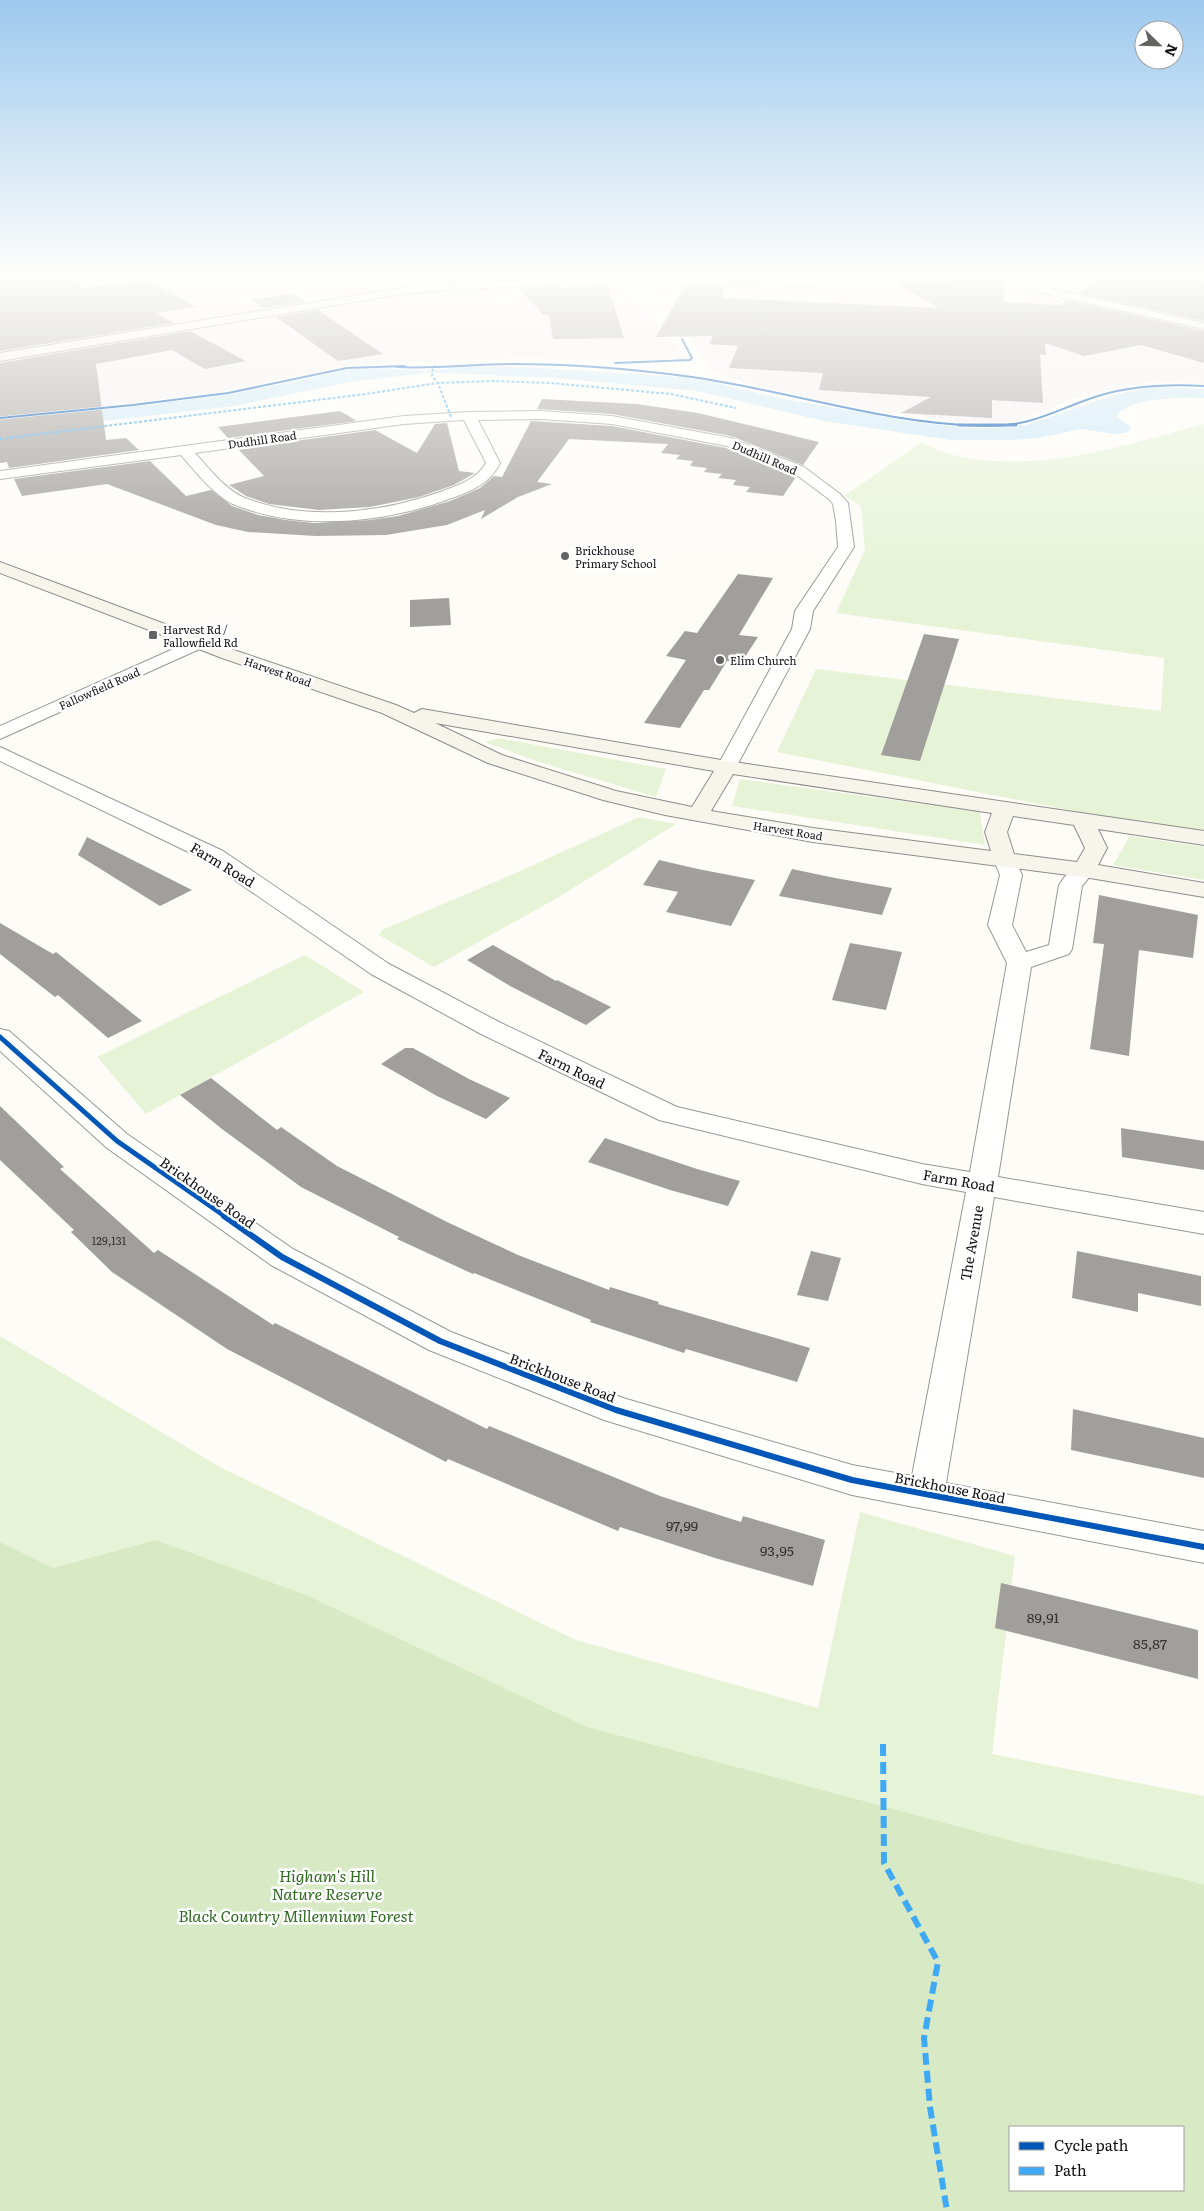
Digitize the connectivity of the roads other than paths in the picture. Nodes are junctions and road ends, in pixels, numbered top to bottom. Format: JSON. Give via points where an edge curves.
{"nodes":[{"id":1,"x":469,"y":416,"type":"junction"},
{"id":2,"x":185,"y":450,"type":"junction"},
{"id":3,"x":0,"y":475,"type":"edge"},
{"id":4,"x":0,"y":567,"type":"edge"},
{"id":5,"x":198,"y":643,"type":"junction"},
{"id":6,"x":389,"y":709,"type":"junction"},
{"id":7,"x":0,"y":733,"type":"edge"},
{"id":8,"x":0,"y":754,"type":"edge"},
{"id":9,"x":727,"y":768,"type":"junction"},
{"id":10,"x":1004,"y":808,"type":"junction"},
{"id":11,"x":698,"y":815,"type":"junction"},
{"id":12,"x":1082,"y":819,"type":"junction"},
{"id":13,"x":1204,"y":838,"type":"edge"},
{"id":14,"x":1005,"y":860,"type":"junction"},
{"id":15,"x":1084,"y":870,"type":"junction"},
{"id":16,"x":1204,"y":890,"type":"edge"},
{"id":17,"x":1019,"y":963,"type":"junction"},
{"id":18,"x":0,"y":1037,"type":"edge"},
{"id":19,"x":982,"y":1184,"type":"junction"},
{"id":20,"x":1204,"y":1223,"type":"edge"},
{"id":21,"x":926,"y":1494,"type":"junction"},
{"id":22,"x":1204,"y":1547,"type":"edge"}],
"edges":[{"from":1,"to":2,"type":"street","name":"Dudhill Road","via":[[404,420]]},
{"from":1,"to":2,"type":"street","via":[[493,463],[485,476],[430,503],[387,511],[341,516],[298,514],[237,501]]},
{"from":1,"to":9,"type":"street","name":"Dudhill Road","via":[[540,415],[612,420],[731,442],[799,470],[835,496],[840,503],[846,547],[804,611],[801,629]]},
{"from":2,"to":3,"type":"street","name":"Dudhill Road"},
{"from":4,"to":5,"type":"street","name":"Harvest Road"},
{"from":5,"to":6,"type":"street","name":"Harvest Road"},
{"from":5,"to":7,"type":"street","name":"Fallowfield Road"},
{"from":6,"to":9,"type":"street","name":"Harvest Road"},
{"from":6,"to":11,"type":"street","name":"Harvest Road","via":[[495,759],[610,796]]},
{"from":8,"to":19,"type":"street","name":"Farm Road","via":[[215,856],[380,969],[490,1028],[669,1114],[922,1174]]},
{"from":9,"to":10,"type":"street","name":"Harvest Road"},
{"from":9,"to":11,"type":"street"},
{"from":10,"to":12,"type":"street","name":"Harvest Road"},
{"from":10,"to":14,"type":"street","via":[[996,832]]},
{"from":11,"to":14,"type":"street","name":"Harvest Road","via":[[813,835]]},
{"from":12,"to":13,"type":"street","name":"Harvest Road"},
{"from":12,"to":15,"type":"street","via":[[1096,848]]},
{"from":14,"to":15,"type":"street","name":"Harvest Road"},
{"from":14,"to":17,"type":"street","via":[[1011,875],[1000,925]]},
{"from":15,"to":16,"type":"street","name":"Harvest Road"},
{"from":15,"to":17,"type":"street","via":[[1071,885],[1060,948]]},
{"from":17,"to":19,"type":"street","name":"The Avenue"},
{"from":18,"to":21,"type":"street","name":"Brickhouse Road","via":[[117,1141],[282,1258],[440,1341],[616,1410],[852,1480]]},
{"from":19,"to":20,"type":"street","name":"Farm Road"},
{"from":19,"to":21,"type":"street","name":"The Avenue"},
{"from":21,"to":22,"type":"street","name":"Brickhouse Road"}]}
